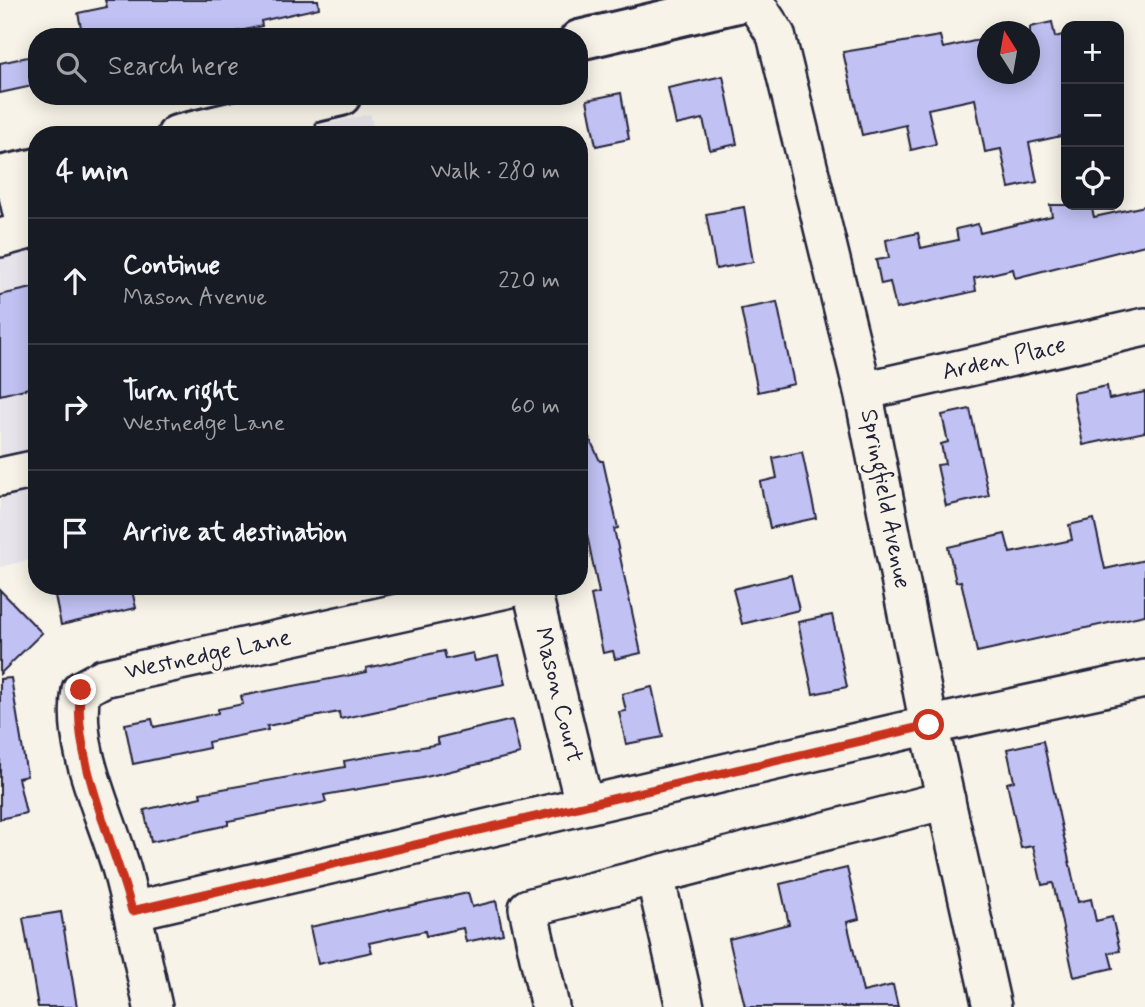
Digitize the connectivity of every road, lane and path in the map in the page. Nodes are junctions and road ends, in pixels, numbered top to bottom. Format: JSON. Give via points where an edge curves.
{"nodes":[{"id":1,"x":751,"y":0,"type":"edge"},
{"id":2,"x":588,"y":38,"type":"edge"},
{"id":3,"x":324,"y":105,"type":"edge"},
{"id":4,"x":295,"y":121,"type":"edge"},
{"id":5,"x":253,"y":126,"type":"edge"},
{"id":6,"x":16,"y":172,"type":"edge"},
{"id":7,"x":21,"y":233,"type":"edge"},
{"id":8,"x":1145,"y":327,"type":"edge"},
{"id":9,"x":863,"y":391,"type":"junction"},
{"id":10,"x":28,"y":471,"type":"edge"},
{"id":11,"x":0,"y":477,"type":"edge"},
{"id":12,"x":479,"y":595,"type":"edge"},
{"id":13,"x":533,"y":595,"type":"edge"},
{"id":14,"x":1145,"y":679,"type":"edge"},
{"id":15,"x":929,"y":725,"type":"junction"},
{"id":16,"x":946,"y":800,"type":"junction"},
{"id":17,"x":584,"y":804,"type":"junction"},
{"id":18,"x":655,"y":876,"type":"junction"},
{"id":19,"x":132,"y":911,"type":"junction"},
{"id":20,"x":153,"y":1007,"type":"edge"},
{"id":21,"x":550,"y":1007,"type":"edge"},
{"id":22,"x":685,"y":1007,"type":"edge"},
{"id":23,"x":992,"y":1007,"type":"edge"}],
"edges":[{"from":1,"to":2,"type":"main road"},
{"from":1,"to":9,"type":"street","name":"Springfield Avenue","via":[[776,35]]},
{"from":3,"to":4,"type":"main road"},
{"from":4,"to":5,"type":"main road"},
{"from":6,"to":7,"type":"street"},
{"from":8,"to":9,"type":"street","name":"Arden Place"},
{"from":9,"to":15,"type":"street","name":"Springfield Avenue"},
{"from":10,"to":11,"type":"street"},
{"from":12,"to":19,"type":"street","name":"Westnedge Lane","via":[[103,678],[81,690],[77,712],[96,798]]},
{"from":13,"to":17,"type":"street","name":"Mason Court"},
{"from":14,"to":15,"type":"street"},
{"from":15,"to":16,"type":"street","name":"Springfield Avenue"},
{"from":15,"to":17,"type":"street"},
{"from":16,"to":18,"type":"street"},
{"from":16,"to":23,"type":"street","name":"Springfield Avenue"},
{"from":17,"to":19,"type":"street"},
{"from":18,"to":21,"type":"street","via":[[528,908]]},
{"from":18,"to":22,"type":"street"},
{"from":19,"to":20,"type":"street"}]}
